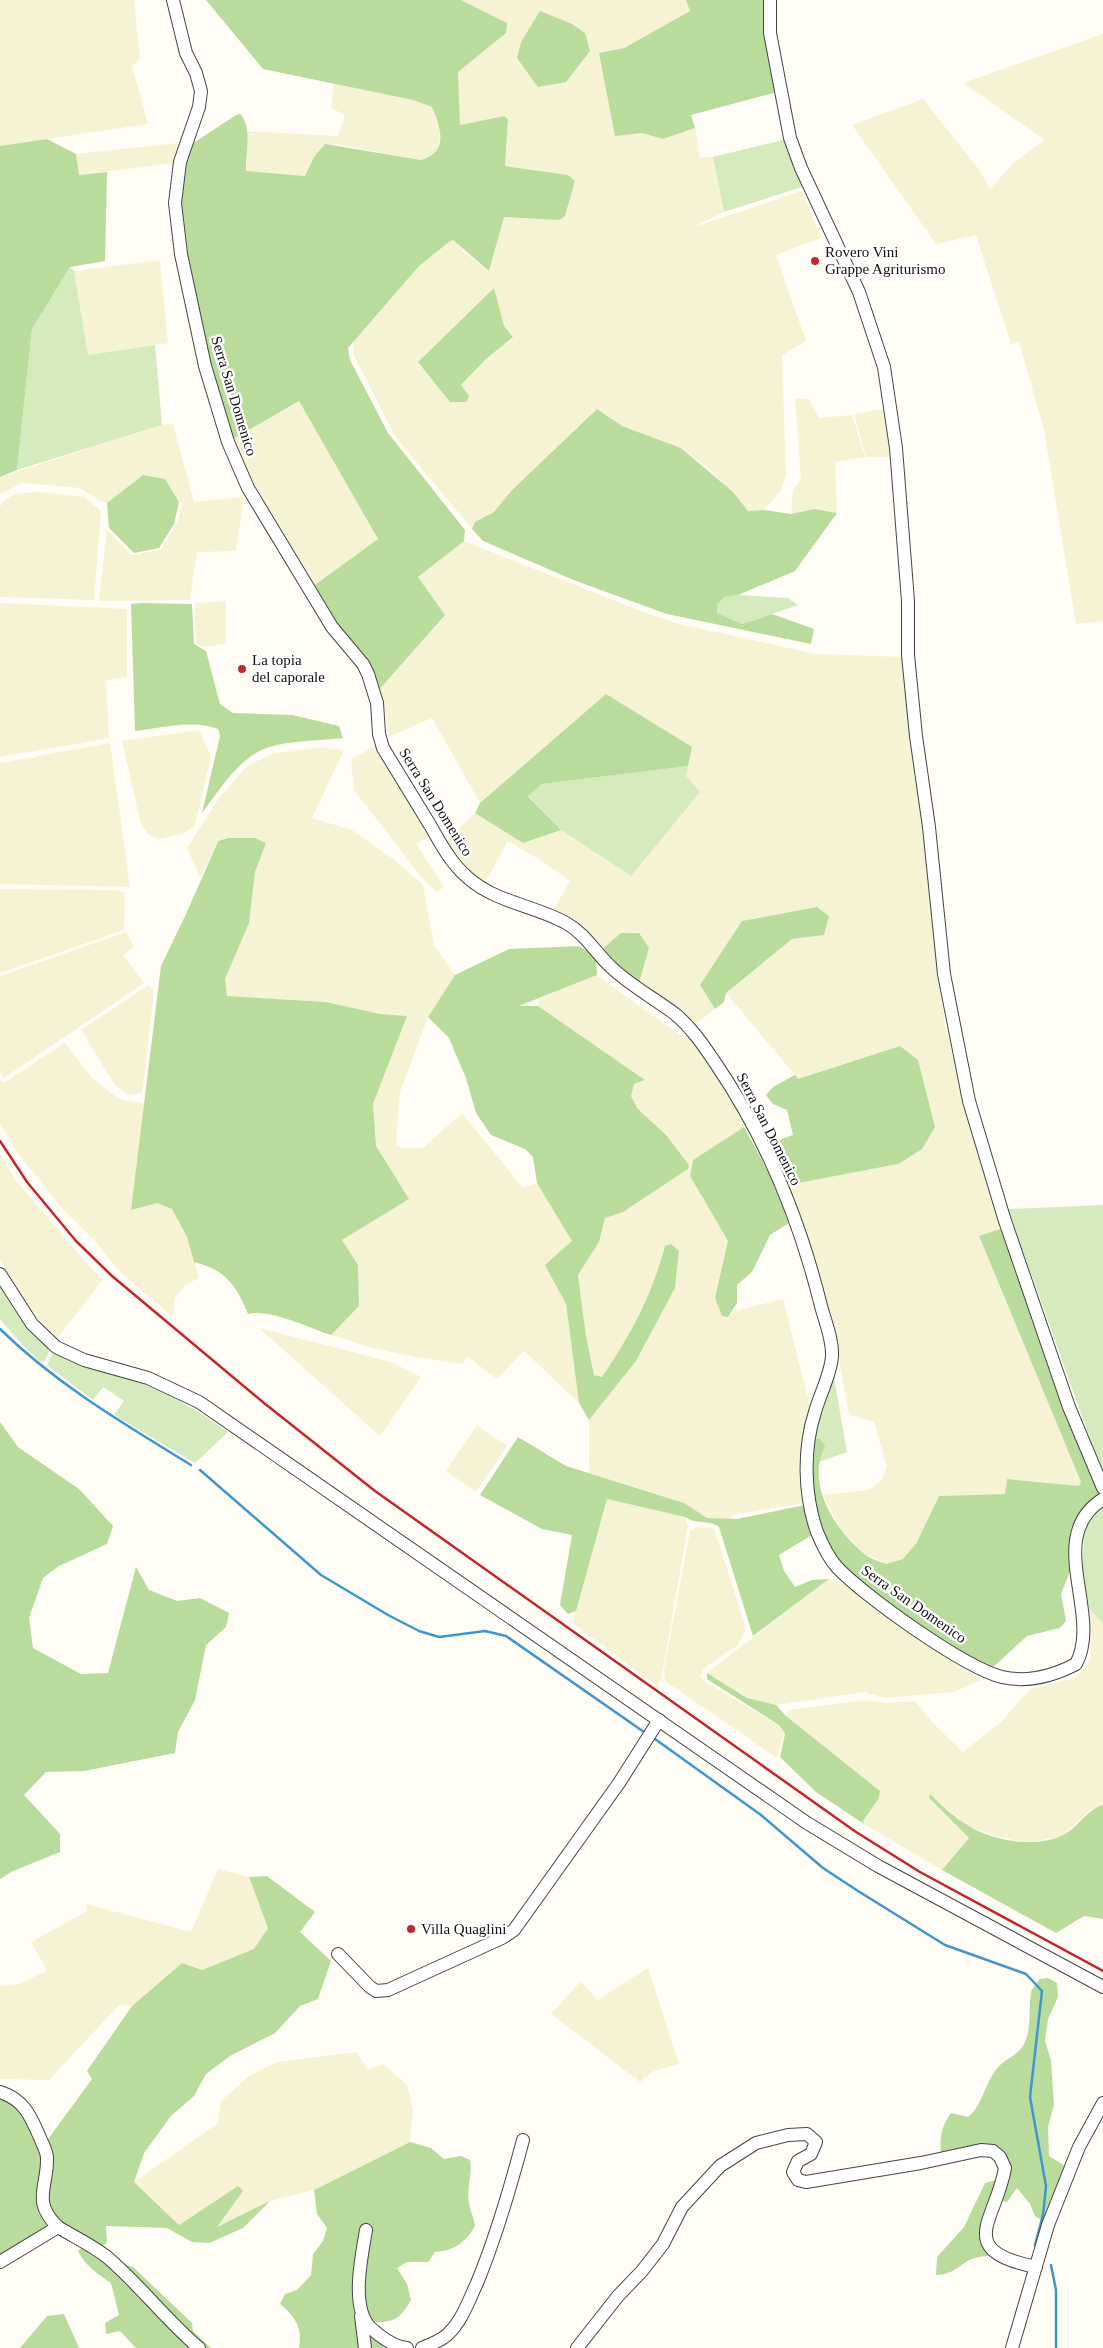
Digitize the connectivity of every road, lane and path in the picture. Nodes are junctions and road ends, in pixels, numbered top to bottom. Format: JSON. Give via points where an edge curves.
{"nodes":[{"id":1,"x":173,"y":0,"type":"edge"},
{"id":2,"x":770,"y":0,"type":"edge"},
{"id":3,"x":0,"y":1274,"type":"edge"},
{"id":4,"x":1103,"y":1488,"type":"edge"},
{"id":5,"x":1103,"y":1499,"type":"edge"},
{"id":6,"x":659,"y":1720,"type":"junction"},
{"id":7,"x":338,"y":1954,"type":"dead end"},
{"id":8,"x":1103,"y":1987,"type":"edge"},
{"id":9,"x":0,"y":2092,"type":"edge"},
{"id":10,"x":1103,"y":2103,"type":"edge"},
{"id":11,"x":523,"y":2140,"type":"dead end"},
{"id":12,"x":58,"y":2227,"type":"junction"},
{"id":13,"x":366,"y":2230,"type":"dead end"},
{"id":14,"x":0,"y":2262,"type":"edge"},
{"id":15,"x":1036,"y":2267,"type":"junction"},
{"id":16,"x":360,"y":2308,"type":"junction"},
{"id":17,"x":200,"y":2348,"type":"edge"},
{"id":18,"x":365,"y":2348,"type":"edge"},
{"id":19,"x":407,"y":2348,"type":"edge"},
{"id":20,"x":422,"y":2348,"type":"edge"},
{"id":21,"x":577,"y":2348,"type":"edge"},
{"id":22,"x":1012,"y":2348,"type":"edge"}],
"edges":[{"from":1,"to":5,"type":"street","name":"Serra San Domenico","via":[[186,53],[201,91],[175,188],[181,254],[205,366],[228,442],[248,488],[325,616],[363,664],[377,703],[383,748],[462,873],[477,886],[501,898],[578,930],[611,968],[689,1028],[743,1107],[791,1208],[831,1349],[806,1460],[811,1511],[820,1539],[834,1563],[900,1618],[984,1671],[1010,1678],[1047,1676],[1076,1664],[1084,1647],[1085,1622],[1076,1564],[1077,1532],[1086,1514]]},
{"from":2,"to":4,"type":"street","via":[[771,42],[790,138],[858,292],[884,367],[896,448],[916,736],[936,884],[944,974],[969,1101],[1004,1218],[1069,1407]]},
{"from":3,"to":6,"type":"street","via":[[32,1324],[56,1347],[84,1360],[156,1381],[199,1402]]},
{"from":6,"to":7,"type":"street","via":[[524,1918],[502,1938],[388,1990],[370,1988]]},
{"from":6,"to":8,"type":"street","via":[[842,1845]]},
{"from":9,"to":12,"type":"street","via":[[20,2101],[33,2122],[48,2157],[42,2191],[44,2206]]},
{"from":10,"to":15,"type":"street","via":[[1079,2147],[1048,2225]]},
{"from":11,"to":20,"type":"street","via":[[498,2229],[459,2321],[449,2333]]},
{"from":12,"to":14,"type":"street"},
{"from":12,"to":17,"type":"street","via":[[108,2258],[179,2331]]},
{"from":13,"to":16,"type":"street","via":[[360,2275]]},
{"from":15,"to":21,"type":"street","via":[[1000,2256],[985,2236],[984,2228],[1005,2168],[993,2151],[981,2150],[806,2182],[798,2180],[793,2172],[798,2161],[811,2154],[816,2142],[807,2134],[788,2135],[756,2143],[720,2166],[682,2207],[663,2244]]},
{"from":15,"to":22,"type":"street"},
{"from":16,"to":18,"type":"street"},
{"from":16,"to":19,"type":"street","via":[[368,2325],[383,2338]]}]}
